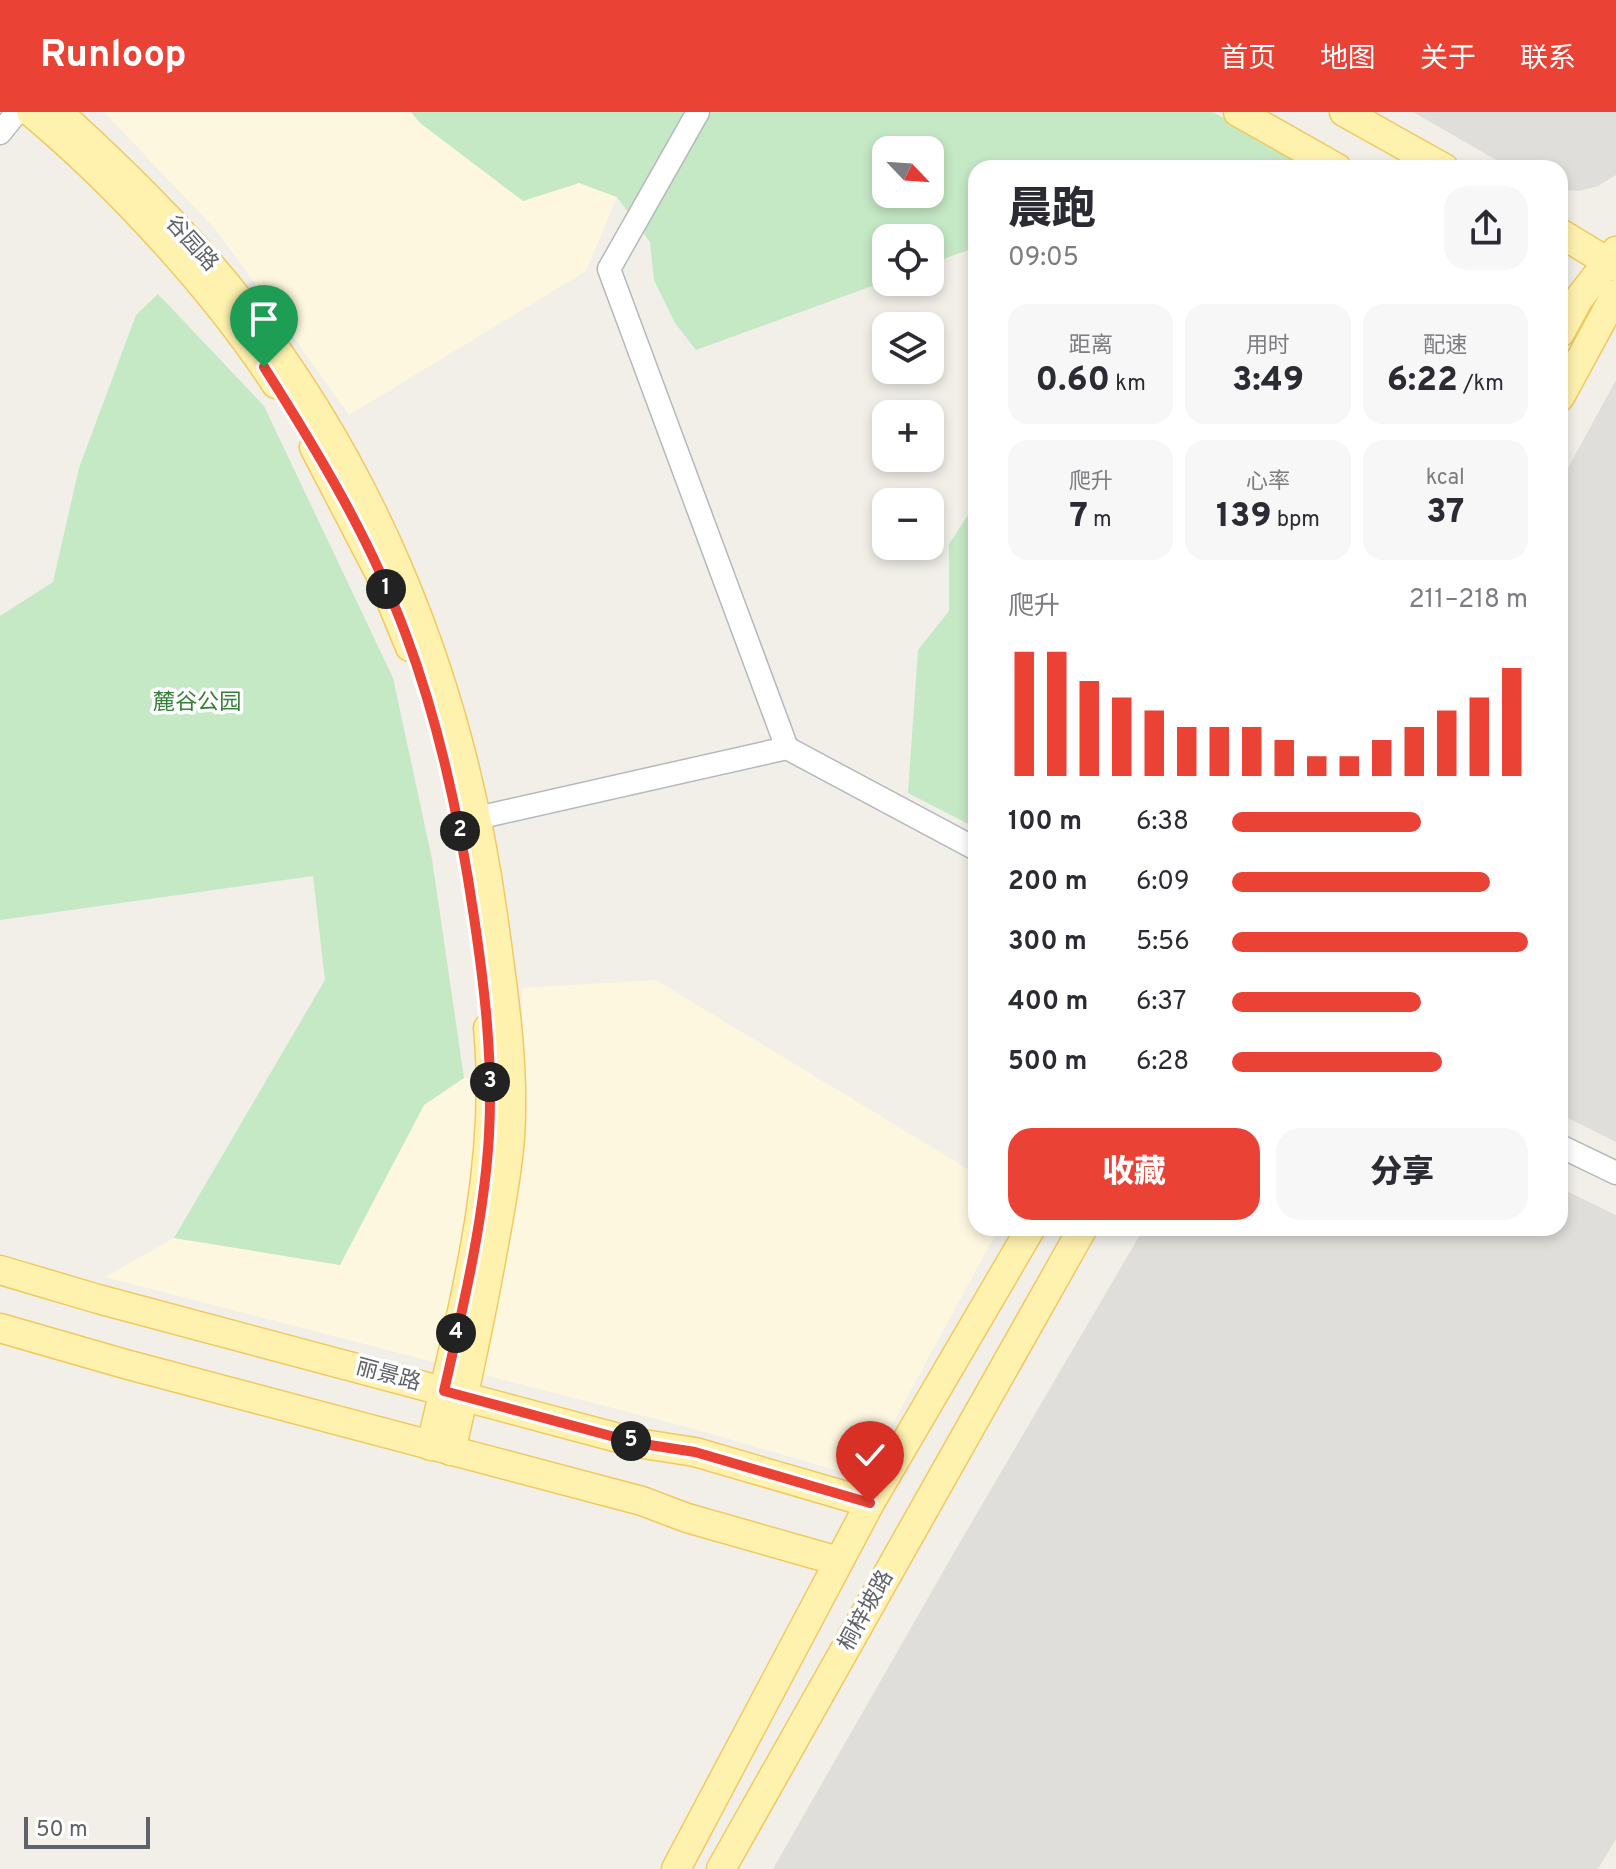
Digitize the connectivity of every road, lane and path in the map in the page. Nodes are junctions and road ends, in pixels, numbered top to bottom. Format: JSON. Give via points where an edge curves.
{"nodes":[{"id":1,"x":17,"y":112,"type":"edge"},
{"id":2,"x":31,"y":112,"type":"edge"},
{"id":3,"x":58,"y":112,"type":"edge"},
{"id":4,"x":698,"y":112,"type":"edge"},
{"id":5,"x":1238,"y":112,"type":"edge"},
{"id":6,"x":1344,"y":112,"type":"edge"},
{"id":7,"x":0,"y":133,"type":"edge"},
{"id":8,"x":1323,"y":160,"type":"edge"},
{"id":9,"x":1430,"y":160,"type":"edge"},
{"id":10,"x":1568,"y":237,"type":"edge"},
{"id":11,"x":1613,"y":260,"type":"edge"},
{"id":12,"x":1569,"y":294,"type":"edge"},
{"id":13,"x":1612,"y":310,"type":"edge"},
{"id":14,"x":1568,"y":384,"type":"edge"},
{"id":15,"x":787,"y":748,"type":"junction"},
{"id":16,"x":477,"y":818,"type":"junction"},
{"id":17,"x":968,"y":845,"type":"edge"},
{"id":18,"x":1568,"y":1150,"type":"edge"},
{"id":19,"x":1616,"y":1173,"type":"edge"},
{"id":20,"x":1026,"y":1236,"type":"edge"},
{"id":21,"x":1078,"y":1236,"type":"edge"},
{"id":22,"x":0,"y":1270,"type":"edge"},
{"id":23,"x":0,"y":1328,"type":"edge"},
{"id":24,"x":454,"y":1394,"type":"junction"},
{"id":25,"x":441,"y":1448,"type":"junction"},
{"id":26,"x":870,"y":1503,"type":"junction"},
{"id":27,"x":838,"y":1561,"type":"junction"},
{"id":28,"x":676,"y":1869,"type":"edge"},
{"id":29,"x":721,"y":1869,"type":"edge"}],
"edges":[{"from":1,"to":7,"type":"street"},
{"from":2,"to":24,"type":"main road","name":"谷园路","via":[[150,228],[264,367],[342,498],[406,634],[455,801],[490,1049],[489,1137]]},
{"from":3,"to":16,"type":"main road","name":"谷园路","via":[[211,265],[322,421],[396,561],[422,624],[457,731]]},
{"from":4,"to":15,"type":"street","via":[[609,269]]},
{"from":5,"to":8,"type":"main road"},
{"from":6,"to":9,"type":"main road"},
{"from":10,"to":11,"type":"main road"},
{"from":11,"to":12,"type":"main road"},
{"from":12,"to":13,"type":"main road"},
{"from":13,"to":14,"type":"main road"},
{"from":15,"to":16,"type":"street"},
{"from":15,"to":17,"type":"street"},
{"from":16,"to":24,"type":"main road","name":"谷园路","via":[[501,974],[510,1140],[502,1203]]},
{"from":18,"to":19,"type":"street"},
{"from":20,"to":26,"type":"main road"},
{"from":21,"to":29,"type":"main road","name":"桐梓坡路"},
{"from":22,"to":24,"type":"main road","name":"丽景路"},
{"from":23,"to":25,"type":"main road"},
{"from":24,"to":25,"type":"main road","name":"谷园路"},
{"from":24,"to":26,"type":"main road","name":"丽景路","via":[[637,1443],[695,1452]]},
{"from":25,"to":27,"type":"main road","via":[[642,1501]]},
{"from":26,"to":27,"type":"main road"},
{"from":27,"to":28,"type":"main road"}]}
